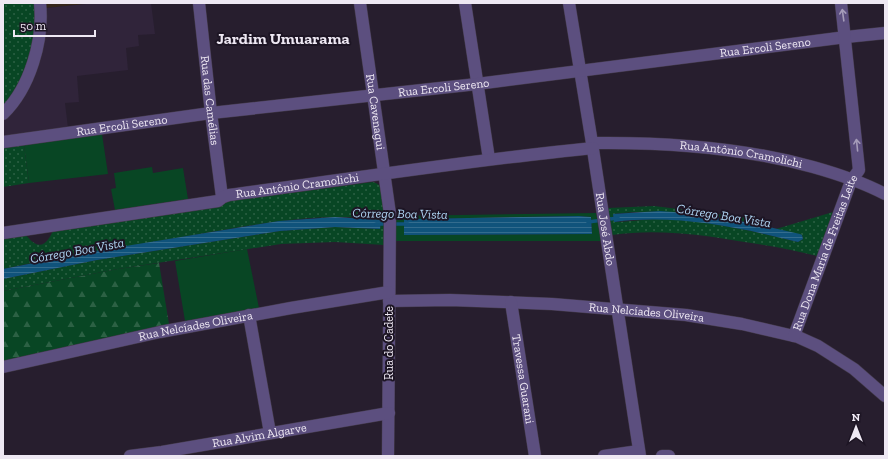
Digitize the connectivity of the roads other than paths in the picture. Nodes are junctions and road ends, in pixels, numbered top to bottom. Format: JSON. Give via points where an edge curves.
{"nodes":[{"id":1,"x":40,"y":3,"type":"edge"},
{"id":2,"x":199,"y":3,"type":"edge"},
{"id":3,"x":360,"y":3,"type":"edge"},
{"id":4,"x":465,"y":3,"type":"edge"},
{"id":5,"x":569,"y":3,"type":"edge"},
{"id":6,"x":841,"y":3,"type":"edge"},
{"id":7,"x":885,"y":33,"type":"edge"},
{"id":8,"x":846,"y":37,"type":"junction"},
{"id":9,"x":580,"y":72,"type":"junction"},
{"id":10,"x":477,"y":84,"type":"junction"},
{"id":11,"x":374,"y":96,"type":"junction"},
{"id":12,"x":211,"y":113,"type":"junction"},
{"id":13,"x":3,"y":114,"type":"edge"},
{"id":14,"x":3,"y":142,"type":"edge"},
{"id":15,"x":593,"y":146,"type":"junction"},
{"id":16,"x":489,"y":159,"type":"junction"},
{"id":17,"x":385,"y":174,"type":"junction"},
{"id":18,"x":852,"y":180,"type":"junction"},
{"id":19,"x":885,"y":194,"type":"edge"},
{"id":20,"x":222,"y":198,"type":"junction"},
{"id":21,"x":390,"y":225,"type":"joint"},
{"id":22,"x":3,"y":233,"type":"edge"},
{"id":23,"x":389,"y":296,"type":"junction"},
{"id":24,"x":511,"y":302,"type":"junction"},
{"id":25,"x":618,"y":310,"type":"junction"},
{"id":26,"x":249,"y":315,"type":"junction"},
{"id":27,"x":794,"y":336,"type":"junction"},
{"id":28,"x":3,"y":367,"type":"edge"},
{"id":29,"x":885,"y":396,"type":"edge"},
{"id":30,"x":389,"y":413,"type":"junction"},
{"id":31,"x":270,"y":433,"type":"junction"},
{"id":32,"x":640,"y":453,"type":"edge"},
{"id":33,"x":146,"y":455,"type":"edge"},
{"id":34,"x":130,"y":456,"type":"edge"},
{"id":35,"x":388,"y":456,"type":"edge"},
{"id":36,"x":535,"y":456,"type":"edge"},
{"id":37,"x":604,"y":456,"type":"edge"},
{"id":38,"x":662,"y":456,"type":"edge"},
{"id":39,"x":669,"y":456,"type":"edge"}],
"edges":[{"from":1,"to":13,"type":"street","via":[[40,32],[34,59],[20,92]]},
{"from":2,"to":12,"type":"street","name":"Rua das Camélias"},
{"from":3,"to":11,"type":"street","name":"Rua Cavenagui"},
{"from":4,"to":10,"type":"street"},
{"from":5,"to":9,"type":"street","name":"Rua José Abdo"},
{"from":8,"to":6,"type":"street","name":"Rua Dona Maria de Freitas Leite","one_way":true},
{"from":7,"to":8,"type":"street","name":"Rua Ercoli Sereno"},
{"from":8,"to":9,"type":"street","name":"Rua Ercoli Sereno"},
{"from":18,"to":8,"type":"street","name":"Rua Dona Maria de Freitas Leite","one_way":true,"via":[[859,170]]},
{"from":9,"to":10,"type":"street","name":"Rua Ercoli Sereno"},
{"from":9,"to":15,"type":"street","name":"Rua José Abdo"},
{"from":10,"to":11,"type":"street","name":"Rua Ercoli Sereno"},
{"from":10,"to":16,"type":"street"},
{"from":11,"to":12,"type":"street","name":"Rua Ercoli Sereno"},
{"from":11,"to":17,"type":"street","name":"Rua Cavenagui"},
{"from":12,"to":14,"type":"street","name":"Rua Ercoli Sereno"},
{"from":12,"to":20,"type":"street","name":"Rua das Camélias"},
{"from":15,"to":16,"type":"street","name":"Rua Antônio Cramolichi"},
{"from":15,"to":18,"type":"street","name":"Rua Antônio Cramolichi","via":[[672,144],[737,151],[798,163]]},
{"from":15,"to":25,"type":"street","name":"Rua José Abdo"},
{"from":16,"to":17,"type":"street","name":"Rua Antônio Cramolichi"},
{"from":17,"to":20,"type":"street","name":"Rua Antônio Cramolichi"},
{"from":17,"to":21,"type":"street","name":"Rua Cavenagui"},
{"from":18,"to":19,"type":"street","name":"Rua Antônio Cramolichi"},
{"from":18,"to":27,"type":"street","name":"Rua Dona Maria de Freitas Leite"},
{"from":20,"to":22,"type":"street","name":"Rua Antônio Cramolichi","via":[[218,201]]},
{"from":21,"to":23,"type":"street","name":"Rua do Cadete"},
{"from":23,"to":24,"type":"street","name":"Rua Nelcíades Oliveira"},
{"from":23,"to":26,"type":"street","name":"Rua Nelcíades Oliveira"},
{"from":23,"to":30,"type":"street","name":"Rua do Cadete"},
{"from":24,"to":25,"type":"street","name":"Rua Nelcíades Oliveira"},
{"from":24,"to":36,"type":"street","name":"Travessa Guarani"},
{"from":25,"to":27,"type":"street","name":"Rua Nelcíades Oliveira","via":[[714,319]]},
{"from":25,"to":32,"type":"street","name":"Rua José Abdo"},
{"from":26,"to":28,"type":"street","name":"Rua Nelcíades Oliveira"},
{"from":26,"to":31,"type":"street"},
{"from":27,"to":29,"type":"street","name":"Rua Nelcíades Oliveira","via":[[836,357]]},
{"from":30,"to":31,"type":"street","name":"Rua Alvim Algarve"},
{"from":30,"to":35,"type":"street","name":"Rua do Cadete"},
{"from":31,"to":33,"type":"street","name":"Rua Alvim Algarve"},
{"from":32,"to":37,"type":"street"},
{"from":33,"to":34,"type":"street","name":"Rua Alvim Algarve"},
{"from":38,"to":39,"type":"street"}]}
